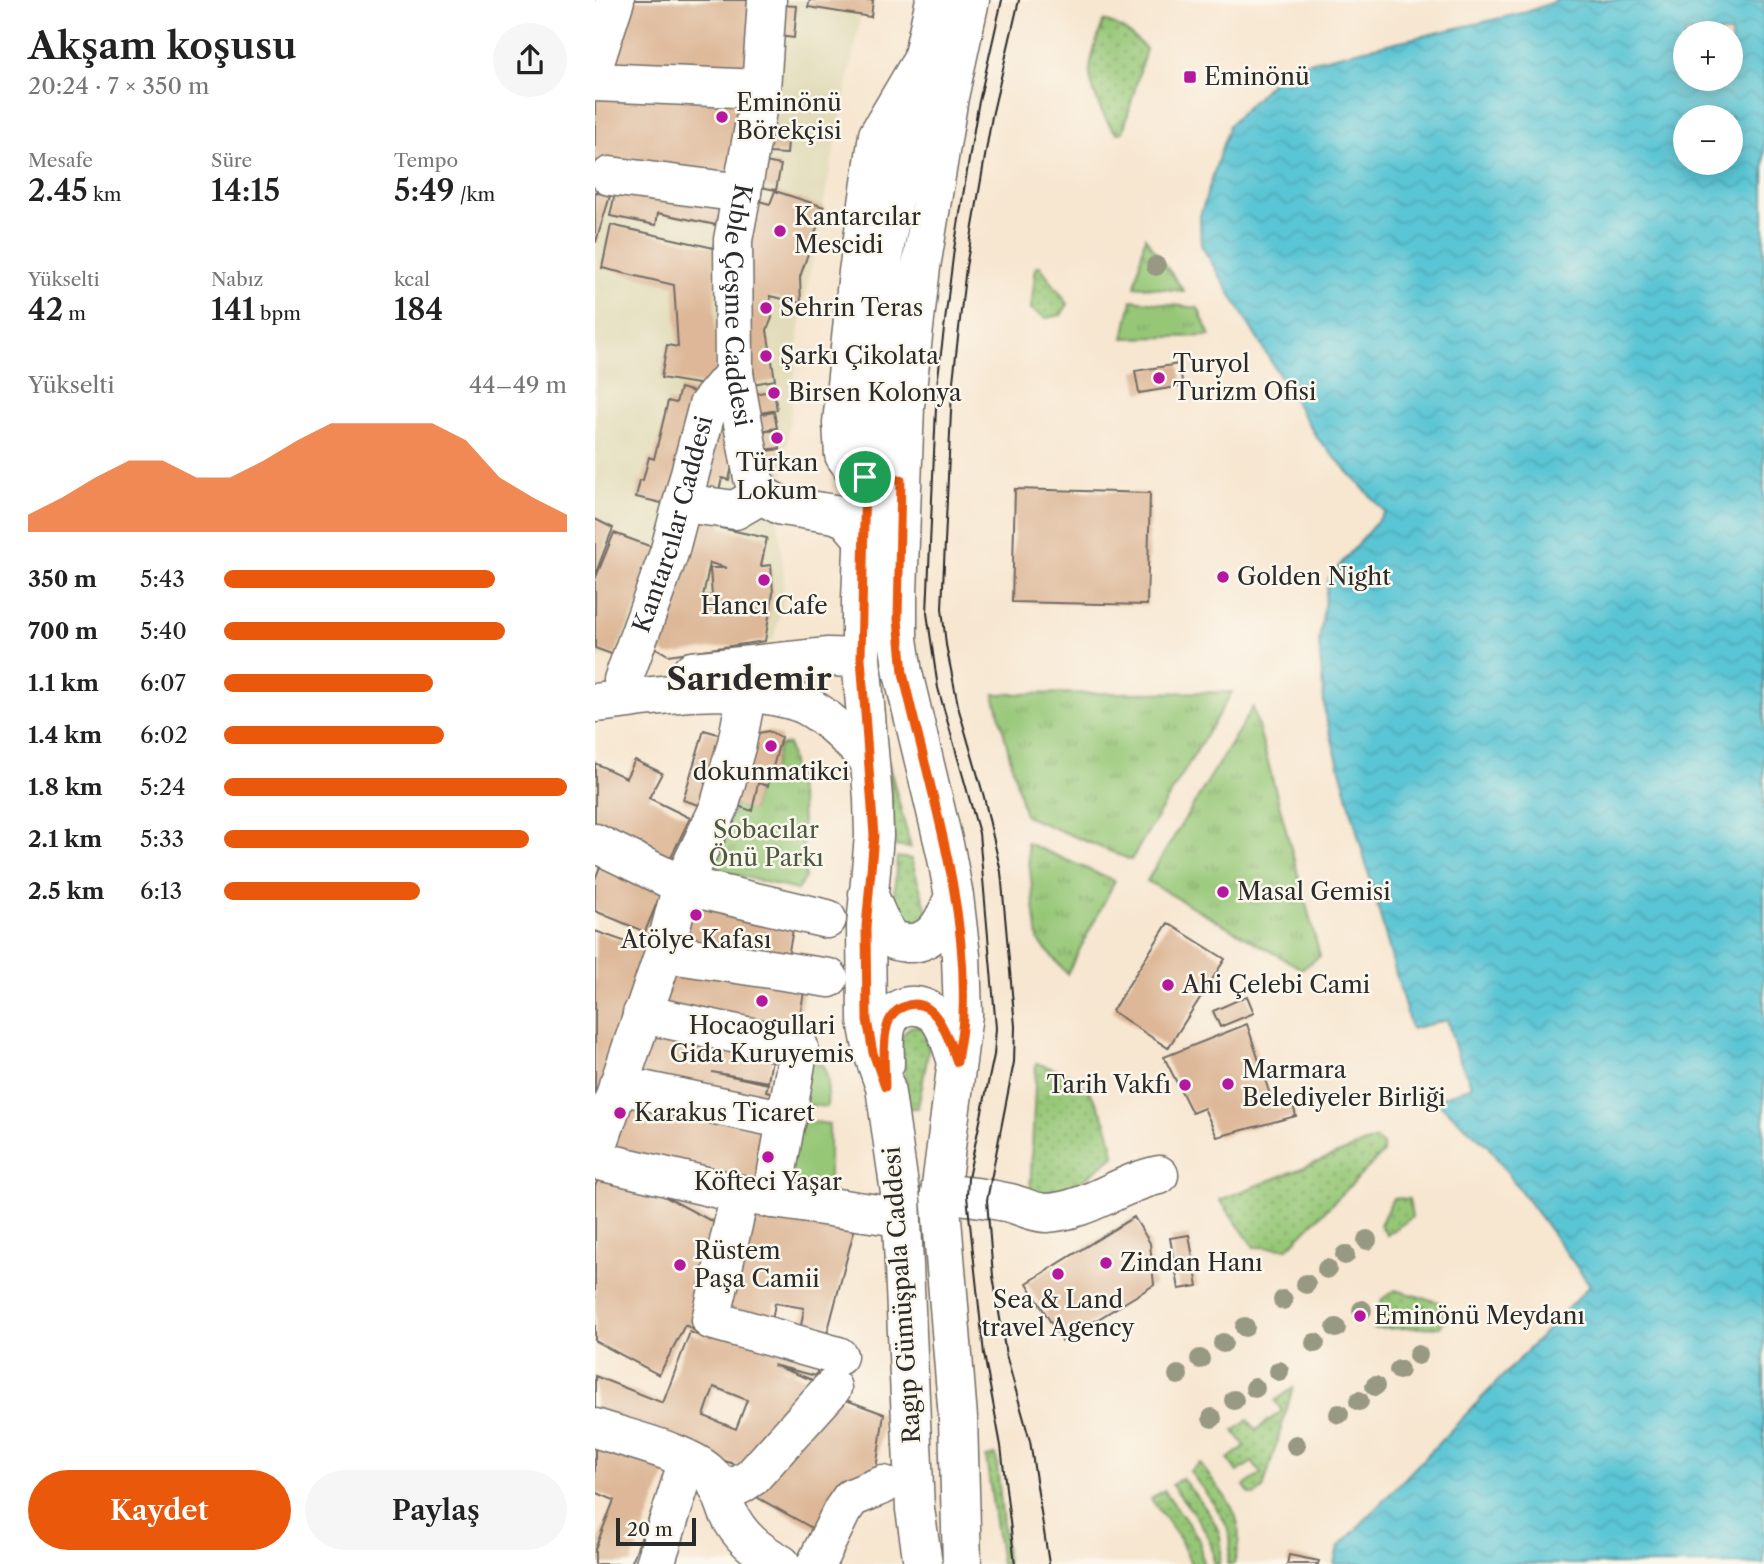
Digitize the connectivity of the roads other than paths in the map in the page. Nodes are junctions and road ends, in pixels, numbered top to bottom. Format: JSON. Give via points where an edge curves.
{"nodes":[{"id":1,"x":615,"y":0,"type":"edge"},
{"id":2,"x":767,"y":0,"type":"edge"},
{"id":3,"x":917,"y":0,"type":"edge"},
{"id":4,"x":935,"y":0,"type":"edge"},
{"id":5,"x":971,"y":0,"type":"edge"},
{"id":6,"x":922,"y":60,"type":"junction"},
{"id":7,"x":595,"y":62,"type":"edge"},
{"id":8,"x":595,"y":82,"type":"edge"},
{"id":9,"x":761,"y":89,"type":"junction"},
{"id":10,"x":610,"y":176,"type":"dead end"},
{"id":11,"x":741,"y":193,"type":"junction"},
{"id":12,"x":734,"y":374,"type":"junction"},
{"id":13,"x":883,"y":478,"type":"junction"},
{"id":14,"x":761,"y":495,"type":"junction"},
{"id":15,"x":683,"y":503,"type":"junction"},
{"id":16,"x":863,"y":538,"type":"junction"},
{"id":17,"x":861,"y":658,"type":"junction"},
{"id":18,"x":747,"y":692,"type":"junction"},
{"id":19,"x":602,"y":697,"type":"edge"},
{"id":20,"x":919,"y":740,"type":"junction"},
{"id":21,"x":868,"y":758,"type":"junction"},
{"id":22,"x":595,"y":844,"type":"edge"},
{"id":23,"x":682,"y":885,"type":"junction"},
{"id":24,"x":868,"y":894,"type":"junction"},
{"id":25,"x":954,"y":896,"type":"junction"},
{"id":26,"x":827,"y":919,"type":"dead end"},
{"id":27,"x":664,"y":953,"type":"junction"},
{"id":28,"x":829,"y":978,"type":"dead end"},
{"id":29,"x":642,"y":1014,"type":"junction"},
{"id":30,"x":957,"y":1062,"type":"junction"},
{"id":31,"x":618,"y":1085,"type":"junction"},
{"id":32,"x":885,"y":1087,"type":"junction"},
{"id":33,"x":787,"y":1120,"type":"junction"},
{"id":34,"x":595,"y":1154,"type":"edge"},
{"id":35,"x":595,"y":1160,"type":"edge"},
{"id":36,"x":1160,"y":1175,"type":"dead end"},
{"id":37,"x":940,"y":1194,"type":"junction"},
{"id":38,"x":756,"y":1197,"type":"junction"},
{"id":39,"x":885,"y":1215,"type":"dead end"},
{"id":40,"x":958,"y":1418,"type":"junction"},
{"id":41,"x":595,"y":1428,"type":"edge"},
{"id":42,"x":688,"y":1460,"type":"junction"},
{"id":43,"x":883,"y":1485,"type":"dead end"},
{"id":44,"x":718,"y":1488,"type":"junction"},
{"id":45,"x":915,"y":1509,"type":"junction"},
{"id":46,"x":655,"y":1564,"type":"edge"},
{"id":47,"x":781,"y":1564,"type":"edge"},
{"id":48,"x":816,"y":1564,"type":"edge"},
{"id":49,"x":902,"y":1564,"type":"edge"},
{"id":50,"x":923,"y":1564,"type":"edge"},
{"id":51,"x":962,"y":1564,"type":"edge"},
{"id":52,"x":984,"y":1564,"type":"edge"}],
"edges":[{"from":1,"to":7,"type":"street"},
{"from":2,"to":9,"type":"street","name":"Kıble Çeşme Caddesi"},
{"from":3,"to":6,"type":"street"},
{"from":4,"to":6,"type":"street","name":"Ragıp Gümüşpala Caddesi"},
{"from":5,"to":13,"type":"street","name":"Ragıp Gümüşpala Caddesi","via":[[924,243],[905,406]]},
{"from":6,"to":13,"type":"street","name":"Ragıp Gümüşpala Caddesi","via":[[885,246],[869,407]]},
{"from":8,"to":9,"type":"street"},
{"from":9,"to":11,"type":"street","name":"Kıble Çeşme Caddesi"},
{"from":10,"to":11,"type":"street"},
{"from":11,"to":12,"type":"street","name":"Kıble Çeşme Caddesi","via":[[733,240]]},
{"from":12,"to":14,"type":"street","name":"Kıble Çeşme Caddesi","via":[[753,478]]},
{"from":12,"to":15,"type":"street","name":"Kantarcılar Caddesi","via":[[708,405]]},
{"from":13,"to":16,"type":"street","name":"Ragıp Gümüşpala Caddesi"},
{"from":13,"to":20,"type":"street","name":"Ragıp Gümüşpala Caddesi","via":[[898,639]]},
{"from":14,"to":15,"type":"street","via":[[735,510]]},
{"from":14,"to":16,"type":"street","via":[[782,506],[847,519]]},
{"from":15,"to":19,"type":"street","name":"Kantarcılar Caddesi","via":[[669,553]]},
{"from":16,"to":17,"type":"street","name":"Ragıp Gümüşpala Caddesi"},
{"from":17,"to":19,"type":"street","via":[[790,660]]},
{"from":17,"to":20,"type":"street"},
{"from":17,"to":21,"type":"street","name":"Ragıp Gümüşpala Caddesi"},
{"from":18,"to":19,"type":"street"},
{"from":18,"to":21,"type":"street","via":[[805,705]]},
{"from":18,"to":23,"type":"street","via":[[719,808]]},
{"from":20,"to":25,"type":"street","name":"Ragıp Gümüşpala Caddesi"},
{"from":21,"to":24,"type":"street","name":"Ragıp Gümüşpala Caddesi","via":[[874,836]]},
{"from":22,"to":23,"type":"street"},
{"from":23,"to":26,"type":"street"},
{"from":23,"to":27,"type":"street"},
{"from":24,"to":25,"type":"street","via":[[886,931],[897,942],[915,943],[931,935],[945,919]]},
{"from":24,"to":32,"type":"street","name":"Ragıp Gümüşpala Caddesi","via":[[867,1020]]},
{"from":25,"to":30,"type":"street","name":"Ragıp Gümüşpala Caddesi","via":[[963,1014]]},
{"from":27,"to":28,"type":"street"},
{"from":27,"to":29,"type":"street"},
{"from":29,"to":31,"type":"street"},
{"from":29,"to":33,"type":"street","via":[[799,1047]]},
{"from":30,"to":32,"type":"street","via":[[942,1023],[930,1010],[917,1004],[905,1006],[887,1023]]},
{"from":30,"to":37,"type":"street","name":"Ragıp Gümüşpala Caddesi"},
{"from":31,"to":33,"type":"street"},
{"from":31,"to":34,"type":"street"},
{"from":32,"to":45,"type":"street","name":"Ragıp Gümüşpala Caddesi","via":[[901,1200]]},
{"from":33,"to":38,"type":"street"},
{"from":35,"to":38,"type":"street"},
{"from":36,"to":37,"type":"street","via":[[1089,1203],[1043,1213],[1008,1202]]},
{"from":37,"to":40,"type":"street","name":"Ragıp Gümüşpala Caddesi"},
{"from":38,"to":39,"type":"street"},
{"from":38,"to":44,"type":"street","via":[[711,1320],[835,1372],[752,1477],[740,1485]]},
{"from":40,"to":51,"type":"street"},
{"from":40,"to":52,"type":"street","via":[[974,1474]]},
{"from":41,"to":42,"type":"street"},
{"from":42,"to":44,"type":"street","via":[[708,1472]]},
{"from":42,"to":46,"type":"street"},
{"from":43,"to":48,"type":"street","via":[[851,1499]]},
{"from":44,"to":47,"type":"street","via":[[740,1533],[758,1551]]},
{"from":45,"to":49,"type":"street","via":[[904,1539]]},
{"from":45,"to":50,"type":"street","name":"Ragıp Gümüşpala Caddesi"}]}
